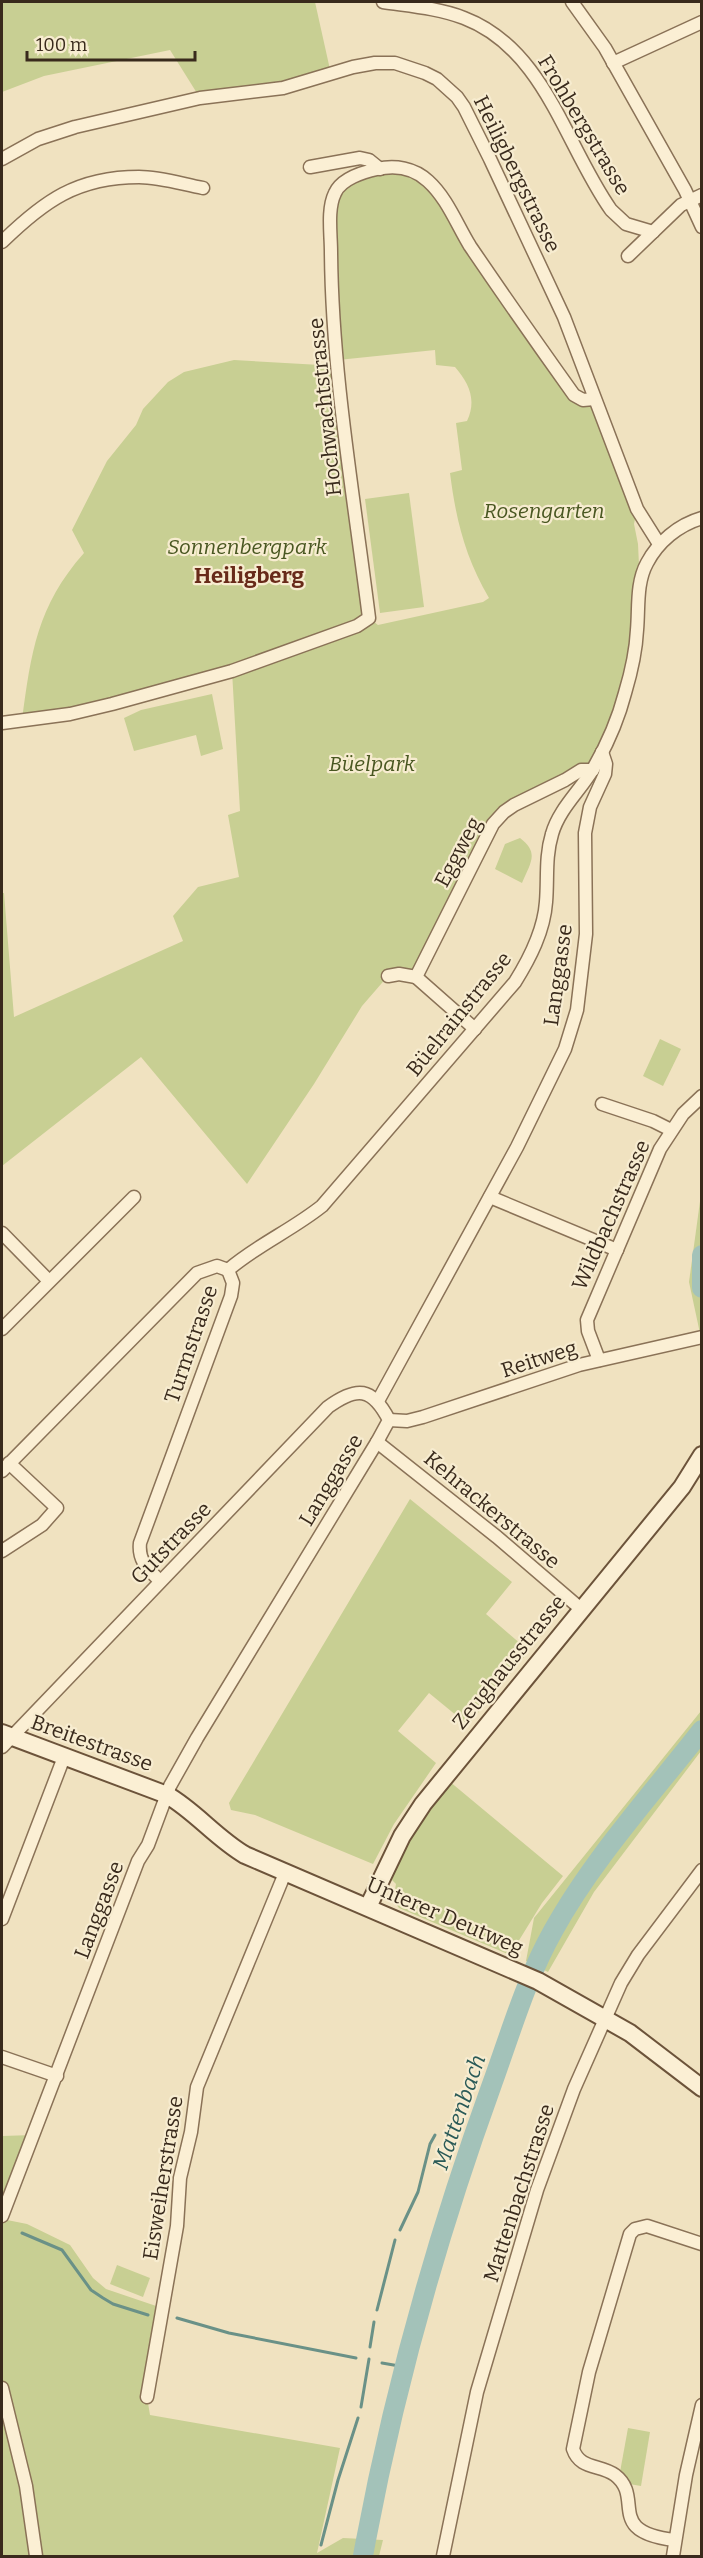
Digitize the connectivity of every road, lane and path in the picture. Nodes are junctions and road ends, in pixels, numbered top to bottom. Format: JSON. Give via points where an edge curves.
{"nodes":[{"id":1,"x":383,"y":2,"type":"edge"},
{"id":2,"x":572,"y":2,"type":"edge"},
{"id":3,"x":702,"y":22,"type":"edge"},
{"id":4,"x":613,"y":63,"type":"junction"},
{"id":5,"x":2,"y":159,"type":"edge"},
{"id":6,"x":310,"y":166,"type":"dead end"},
{"id":7,"x":380,"y":168,"type":"junction"},
{"id":8,"x":203,"y":188,"type":"dead end"},
{"id":9,"x":696,"y":198,"type":"edge"},
{"id":10,"x":702,"y":227,"type":"edge"},
{"id":11,"x":653,"y":232,"type":"junction"},
{"id":12,"x":2,"y":242,"type":"edge"},
{"id":13,"x":627,"y":256,"type":"dead end"},
{"id":14,"x":594,"y":399,"type":"junction"},
{"id":15,"x":702,"y":518,"type":"edge"},
{"id":16,"x":658,"y":544,"type":"junction"},
{"id":17,"x":2,"y":723,"type":"edge"},
{"id":18,"x":602,"y":752,"type":"junction"},
{"id":19,"x":593,"y":770,"type":"junction"},
{"id":20,"x":388,"y":976,"type":"dead end"},
{"id":21,"x":416,"y":977,"type":"junction"},
{"id":22,"x":475,"y":1029,"type":"junction"},
{"id":23,"x":702,"y":1096,"type":"edge"},
{"id":24,"x":602,"y":1104,"type":"dead end"},
{"id":25,"x":671,"y":1130,"type":"junction"},
{"id":26,"x":134,"y":1197,"type":"dead end"},
{"id":27,"x":490,"y":1197,"type":"junction"},
{"id":28,"x":2,"y":1233,"type":"edge"},
{"id":29,"x":617,"y":1250,"type":"junction"},
{"id":30,"x":228,"y":1270,"type":"junction"},
{"id":31,"x":49,"y":1281,"type":"junction"},
{"id":32,"x":2,"y":1329,"type":"edge"},
{"id":33,"x":701,"y":1337,"type":"edge"},
{"id":34,"x":599,"y":1360,"type":"junction"},
{"id":35,"x":378,"y":1401,"type":"junction"},
{"id":36,"x":389,"y":1420,"type":"junction"},
{"id":37,"x":377,"y":1442,"type":"junction"},
{"id":38,"x":700,"y":1463,"type":"edge"},
{"id":39,"x":5,"y":1467,"type":"edge"},
{"id":40,"x":2,"y":1551,"type":"edge"},
{"id":41,"x":160,"y":1581,"type":"junction"},
{"id":42,"x":581,"y":1609,"type":"junction"},
{"id":43,"x":4,"y":1739,"type":"edge"},
{"id":44,"x":64,"y":1757,"type":"junction"},
{"id":45,"x":166,"y":1795,"type":"junction"},
{"id":46,"x":702,"y":1870,"type":"edge"},
{"id":47,"x":285,"y":1873,"type":"junction"},
{"id":48,"x":368,"y":1908,"type":"junction"},
{"id":49,"x":2,"y":1919,"type":"edge"},
{"id":50,"x":605,"y":2017,"type":"junction"},
{"id":51,"x":2,"y":2056,"type":"edge"},
{"id":52,"x":57,"y":2076,"type":"junction"},
{"id":53,"x":702,"y":2088,"type":"edge"},
{"id":54,"x":2,"y":2216,"type":"edge"},
{"id":55,"x":702,"y":2244,"type":"edge"},
{"id":56,"x":2,"y":2388,"type":"edge"},
{"id":57,"x":147,"y":2397,"type":"dead end"},
{"id":58,"x":702,"y":2405,"type":"edge"},
{"id":59,"x":675,"y":2540,"type":"junction"},
{"id":60,"x":36,"y":2556,"type":"edge"},
{"id":61,"x":443,"y":2556,"type":"edge"},
{"id":62,"x":673,"y":2556,"type":"edge"}],
"edges":[{"from":1,"to":11,"type":"street","name":"Frohbergstrasse","via":[[462,17],[509,45],[532,72],[615,215],[630,226]]},
{"from":2,"to":4,"type":"street"},
{"from":3,"to":4,"type":"street"},
{"from":4,"to":9,"type":"street"},
{"from":5,"to":14,"type":"street","name":"Heiligbergstrasse","via":[[75,127],[200,98],[283,88],[375,63],[395,63],[425,73],[457,97],[471,118],[564,317]]},
{"from":6,"to":7,"type":"street","via":[[360,158]]},
{"from":7,"to":14,"type":"street","name":"Hochwachtstrasse","via":[[397,167],[428,180],[574,395]]},
{"from":7,"to":17,"type":"street","name":"Hochwachtstrasse","via":[[339,186],[331,208],[331,277],[338,366],[369,618],[357,626],[232,671],[70,714]]},
{"from":8,"to":12,"type":"street","via":[[141,177],[111,179],[77,188],[33,212]]},
{"from":9,"to":10,"type":"street"},
{"from":9,"to":11,"type":"street","via":[[681,205]]},
{"from":11,"to":13,"type":"street"},
{"from":14,"to":16,"type":"street","name":"Heiligbergstrasse","via":[[637,509]]},
{"from":15,"to":16,"type":"street","via":[[683,525]]},
{"from":16,"to":18,"type":"street","name":"Büelrainstrasse","via":[[641,574],[630,674]]},
{"from":18,"to":19,"type":"street","name":"Büelrainstrasse"},
{"from":18,"to":27,"type":"street","name":"Langgasse","via":[[605,774],[590,807],[585,833],[586,934],[577,1010],[565,1049]]},
{"from":19,"to":21,"type":"street","name":"Eggweg","via":[[581,770],[527,798],[493,824]]},
{"from":19,"to":22,"type":"street","name":"Büelrainstrasse","via":[[552,832],[546,857],[546,904],[536,943],[515,982]]},
{"from":20,"to":21,"type":"street"},
{"from":21,"to":22,"type":"street"},
{"from":22,"to":30,"type":"street","name":"Büelrainstrasse","via":[[322,1206],[301,1223],[251,1250]]},
{"from":23,"to":25,"type":"street","name":"Wildbachstrasse"},
{"from":24,"to":25,"type":"street"},
{"from":25,"to":29,"type":"street","name":"Wildbachstrasse"},
{"from":26,"to":31,"type":"street"},
{"from":27,"to":29,"type":"street"},
{"from":27,"to":35,"type":"street","name":"Langgasse"},
{"from":28,"to":31,"type":"street"},
{"from":29,"to":34,"type":"street","name":"Wildbachstrasse","via":[[587,1320]]},
{"from":30,"to":39,"type":"street","name":"Turmstrasse","via":[[217,1266],[197,1273]]},
{"from":30,"to":41,"type":"street","name":"Turmstrasse","via":[[233,1283],[231,1296],[140,1543],[143,1564]]},
{"from":31,"to":32,"type":"street"},
{"from":33,"to":34,"type":"street","name":"Reitweg"},
{"from":34,"to":36,"type":"street","name":"Reitweg","via":[[423,1417]]},
{"from":35,"to":36,"type":"street","name":"Langgasse"},
{"from":35,"to":41,"type":"street","name":"Gutstrasse","via":[[366,1393],[352,1392],[328,1407]]},
{"from":36,"to":37,"type":"street","name":"Langgasse"},
{"from":37,"to":42,"type":"street","name":"Kehrackerstrasse"},
{"from":37,"to":45,"type":"street","name":"Langgasse","via":[[196,1738]]},
{"from":38,"to":42,"type":"main road","name":"Zeughausstrasse"},
{"from":39,"to":40,"type":"street","via":[[57,1508],[42,1525]]},
{"from":41,"to":43,"type":"street","name":"Gutstrasse"},
{"from":42,"to":48,"type":"main road","name":"Zeughausstrasse","via":[[423,1804],[402,1836]]},
{"from":43,"to":44,"type":"main road","name":"Breitestrasse"},
{"from":44,"to":45,"type":"main road","name":"Breitestrasse"},
{"from":44,"to":49,"type":"street"},
{"from":45,"to":47,"type":"main road","name":"Unterer Deutweg","via":[[232,1848]]},
{"from":45,"to":52,"type":"street","name":"Langgasse"},
{"from":46,"to":50,"type":"street","name":"Mattenbachstrasse","via":[[638,1955]]},
{"from":47,"to":48,"type":"main road","name":"Unterer Deutweg"},
{"from":47,"to":57,"type":"street","name":"Eisweiherstrasse","via":[[197,2087]]},
{"from":48,"to":50,"type":"main road","name":"Unterer Deutweg","via":[[517,1971]]},
{"from":50,"to":53,"type":"main road","name":"Unterer Deutweg"},
{"from":50,"to":61,"type":"street","name":"Mattenbachstrasse","via":[[574,2089],[530,2212],[477,2392]]},
{"from":51,"to":52,"type":"street"},
{"from":52,"to":54,"type":"street","name":"Langgasse"},
{"from":55,"to":59,"type":"street","via":[[647,2226],[630,2234],[589,2372],[573,2449],[585,2464],[617,2477],[625,2490],[634,2525],[645,2534]]},
{"from":56,"to":60,"type":"street","via":[[26,2486]]},
{"from":58,"to":59,"type":"street"},
{"from":59,"to":62,"type":"street"}]}
